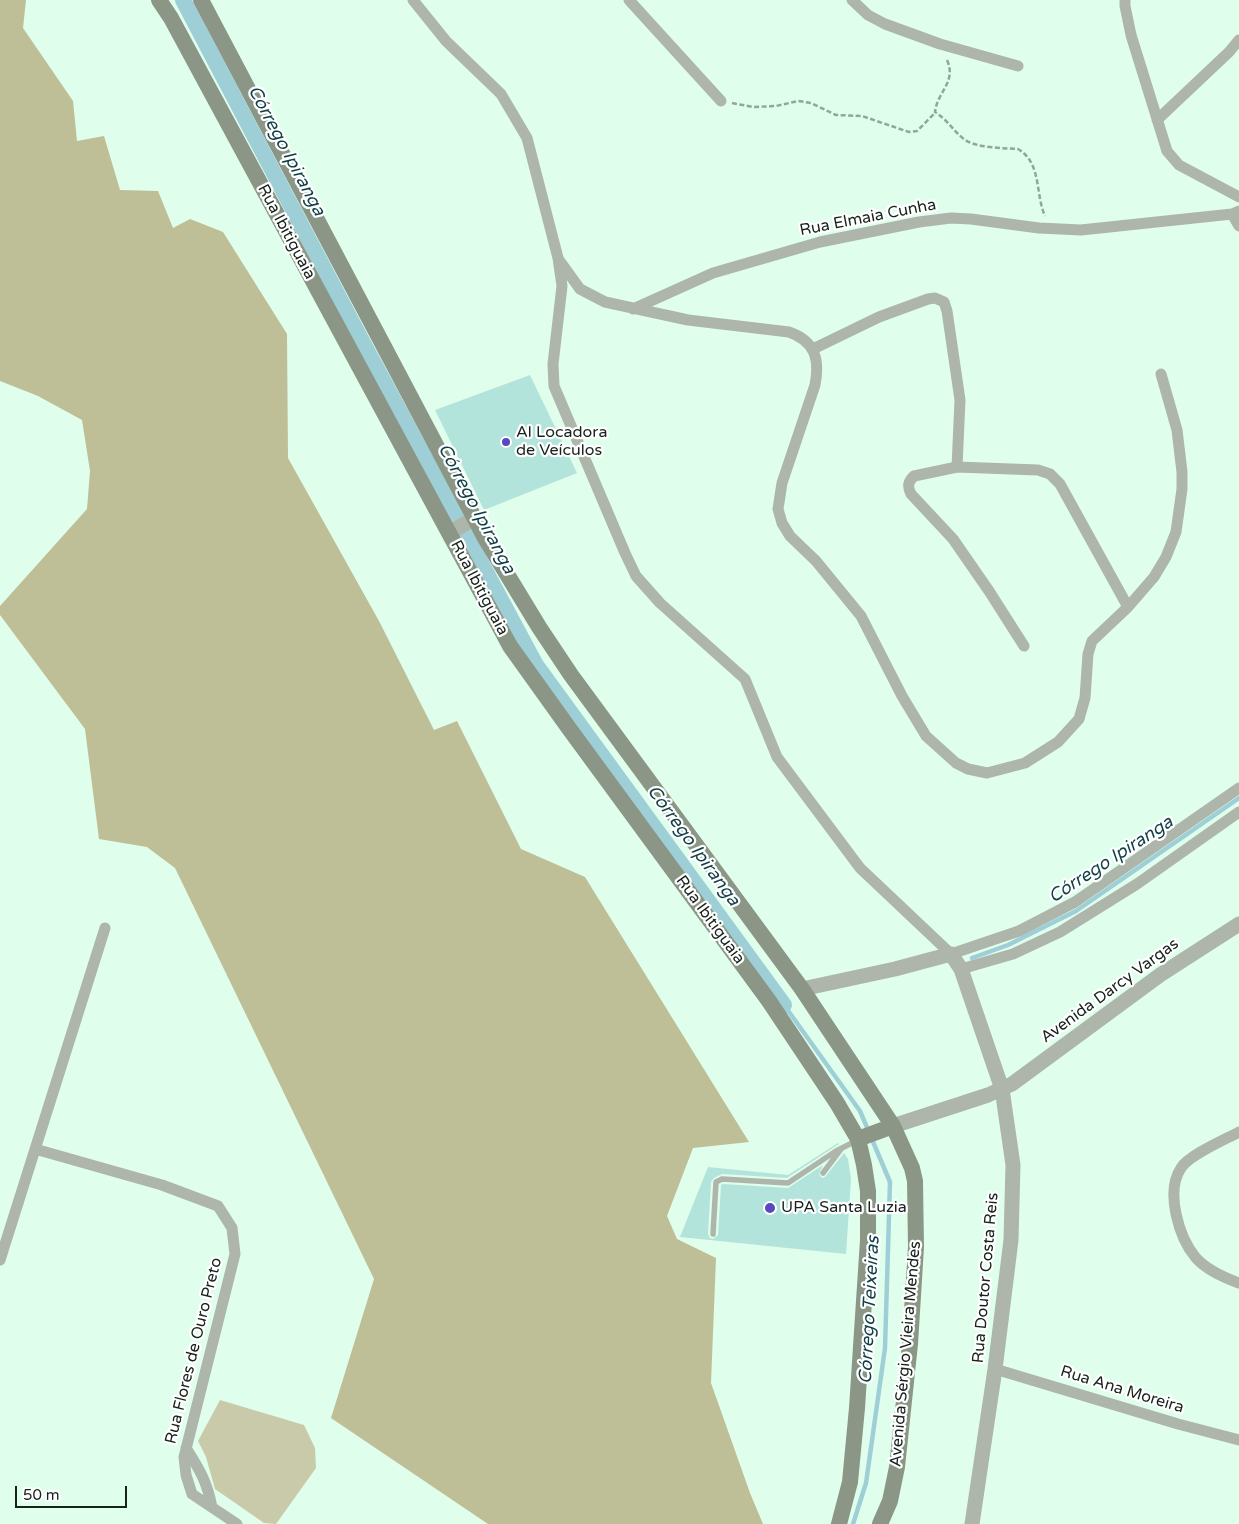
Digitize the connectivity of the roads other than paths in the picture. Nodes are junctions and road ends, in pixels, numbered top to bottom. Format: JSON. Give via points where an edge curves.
{"nodes":[{"id":1,"x":159,"y":0,"type":"edge"},
{"id":2,"x":202,"y":0,"type":"edge"},
{"id":3,"x":413,"y":0,"type":"edge"},
{"id":4,"x":629,"y":0,"type":"edge"},
{"id":5,"x":852,"y":0,"type":"edge"},
{"id":6,"x":1125,"y":0,"type":"edge"},
{"id":7,"x":1239,"y":40,"type":"edge"},
{"id":8,"x":1234,"y":52,"type":"edge"},
{"id":9,"x":1018,"y":66,"type":"dead end"},
{"id":10,"x":721,"y":101,"type":"road end"},
{"id":11,"x":1156,"y":120,"type":"junction"},
{"id":12,"x":1239,"y":197,"type":"edge"},
{"id":13,"x":1236,"y":213,"type":"edge"},
{"id":14,"x":1239,"y":226,"type":"edge"},
{"id":15,"x":558,"y":258,"type":"junction"},
{"id":16,"x":632,"y":309,"type":"junction"},
{"id":17,"x":813,"y":349,"type":"junction"},
{"id":18,"x":1161,"y":374,"type":"dead end"},
{"id":19,"x":957,"y":466,"type":"junction"},
{"id":20,"x":473,"y":519,"type":"junction"},
{"id":21,"x":452,"y":531,"type":"junction"},
{"id":22,"x":1128,"y":607,"type":"junction"},
{"id":23,"x":1024,"y":646,"type":"dead end"},
{"id":24,"x":1239,"y":788,"type":"edge"},
{"id":25,"x":1239,"y":812,"type":"edge"},
{"id":26,"x":1239,"y":924,"type":"edge"},
{"id":27,"x":105,"y":928,"type":"dead end"},
{"id":28,"x":951,"y":954,"type":"junction"},
{"id":29,"x":961,"y":968,"type":"junction"},
{"id":30,"x":802,"y":989,"type":"junction"},
{"id":31,"x":1002,"y":1089,"type":"junction"},
{"id":32,"x":888,"y":1128,"type":"junction"},
{"id":33,"x":1239,"y":1132,"type":"edge"},
{"id":34,"x":861,"y":1138,"type":"junction"},
{"id":35,"x":35,"y":1149,"type":"junction"},
{"id":36,"x":841,"y":1149,"type":"junction"},
{"id":37,"x":823,"y":1173,"type":"dead end"},
{"id":38,"x":713,"y":1234,"type":"dead end"},
{"id":39,"x":0,"y":1260,"type":"edge"},
{"id":40,"x":1239,"y":1282,"type":"edge"},
{"id":41,"x":995,"y":1369,"type":"junction"},
{"id":42,"x":1239,"y":1440,"type":"edge"},
{"id":43,"x":186,"y":1448,"type":"junction"},
{"id":44,"x":212,"y":1507,"type":"junction"},
{"id":45,"x":237,"y":1524,"type":"edge"},
{"id":46,"x":839,"y":1524,"type":"edge"},
{"id":47,"x":880,"y":1524,"type":"edge"},
{"id":48,"x":972,"y":1524,"type":"edge"}],
"edges":[{"from":1,"to":21,"type":"main road","name":"Rua Ibitiguaia"},
{"from":2,"to":20,"type":"main road","name":"Rua Ibitiguaia"},
{"from":3,"to":15,"type":"street","via":[[446,41],[501,94],[527,138]]},
{"from":4,"to":10,"type":"street"},
{"from":5,"to":9,"type":"street","via":[[877,20],[940,44]]},
{"from":6,"to":11,"type":"street","via":[[1131,34]]},
{"from":7,"to":8,"type":"street"},
{"from":8,"to":11,"type":"street"},
{"from":11,"to":12,"type":"street","via":[[1167,151],[1179,165]]},
{"from":13,"to":14,"type":"street"},
{"from":13,"to":16,"type":"street","name":"Rua Elmaia Cunha","via":[[1100,229],[1052,228],[971,218],[919,222],[820,242],[713,273]]},
{"from":15,"to":16,"type":"street","via":[[580,289],[605,302]]},
{"from":15,"to":28,"type":"street","via":[[562,286],[553,364],[554,386],[636,576],[660,603],[745,678],[785,769],[860,868]]},
{"from":16,"to":17,"type":"street","via":[[688,320],[789,332],[801,336]]},
{"from":17,"to":19,"type":"street","via":[[879,317],[928,299],[944,302],[960,400]]},
{"from":17,"to":22,"type":"street","via":[[818,370],[782,482],[778,509],[782,523],[861,616],[926,736],[956,763],[987,773],[1026,764],[1058,742],[1079,719],[1092,641]]},
{"from":18,"to":22,"type":"street","via":[[1177,430],[1182,472],[1176,532],[1154,577]]},
{"from":19,"to":22,"type":"street","via":[[1038,470],[1050,474],[1060,484]]},
{"from":19,"to":23,"type":"street","via":[[914,476],[908,487],[910,494],[953,539]]},
{"from":20,"to":21,"type":"street"},
{"from":20,"to":30,"type":"main road","name":"Rua Ibitiguaia","via":[[571,675]]},
{"from":21,"to":34,"type":"main road","name":"Rua Ibitiguaia","via":[[510,646],[768,1001]]},
{"from":24,"to":28,"type":"street","via":[[1075,902],[1019,931]]},
{"from":25,"to":29,"type":"street","via":[[1137,884],[1060,932],[1013,954]]},
{"from":26,"to":31,"type":"street","name":"Avenida Darcy Vargas","via":[[1160,975]]},
{"from":27,"to":35,"type":"street"},
{"from":28,"to":29,"type":"street","name":"Rua Doutor Costa Reis"},
{"from":28,"to":30,"type":"street"},
{"from":29,"to":31,"type":"street","name":"Rua Doutor Costa Reis"},
{"from":30,"to":32,"type":"main road","name":"Rua Ibitiguaia"},
{"from":31,"to":32,"type":"street","name":"Avenida Darcy Vargas"},
{"from":31,"to":41,"type":"street","name":"Rua Doutor Costa Reis","via":[[1013,1165],[1011,1240]]},
{"from":32,"to":34,"type":"main road"},
{"from":32,"to":47,"type":"main road","name":"Avenida Sérgio Vieira Mendes","via":[[912,1168],[916,1247],[910,1344],[896,1467],[890,1501]]},
{"from":33,"to":40,"type":"street","via":[[1187,1160],[1176,1179],[1174,1205],[1180,1231],[1197,1258],[1224,1277]]},
{"from":34,"to":36,"type":"lane"},
{"from":34,"to":46,"type":"main road","via":[[868,1191],[868,1240],[858,1408],[850,1482]]},
{"from":35,"to":39,"type":"street"},
{"from":35,"to":43,"type":"street","name":"Rua Flores de Ouro Preto","via":[[162,1185],[218,1206],[232,1228],[235,1254]]},
{"from":36,"to":37,"type":"lane"},
{"from":36,"to":38,"type":"lane","via":[[788,1183],[722,1179],[716,1182]]},
{"from":41,"to":42,"type":"street","name":"Rua Ana Moreira"},
{"from":41,"to":48,"type":"street","name":"Rua Doutor Costa Reis"},
{"from":43,"to":44,"type":"street","via":[[202,1472]]},
{"from":43,"to":44,"type":"street","name":"Rua Flores de Ouro Preto","via":[[186,1475],[192,1494]]},
{"from":44,"to":45,"type":"street","name":"Rua Flores de Ouro Preto"}]}
